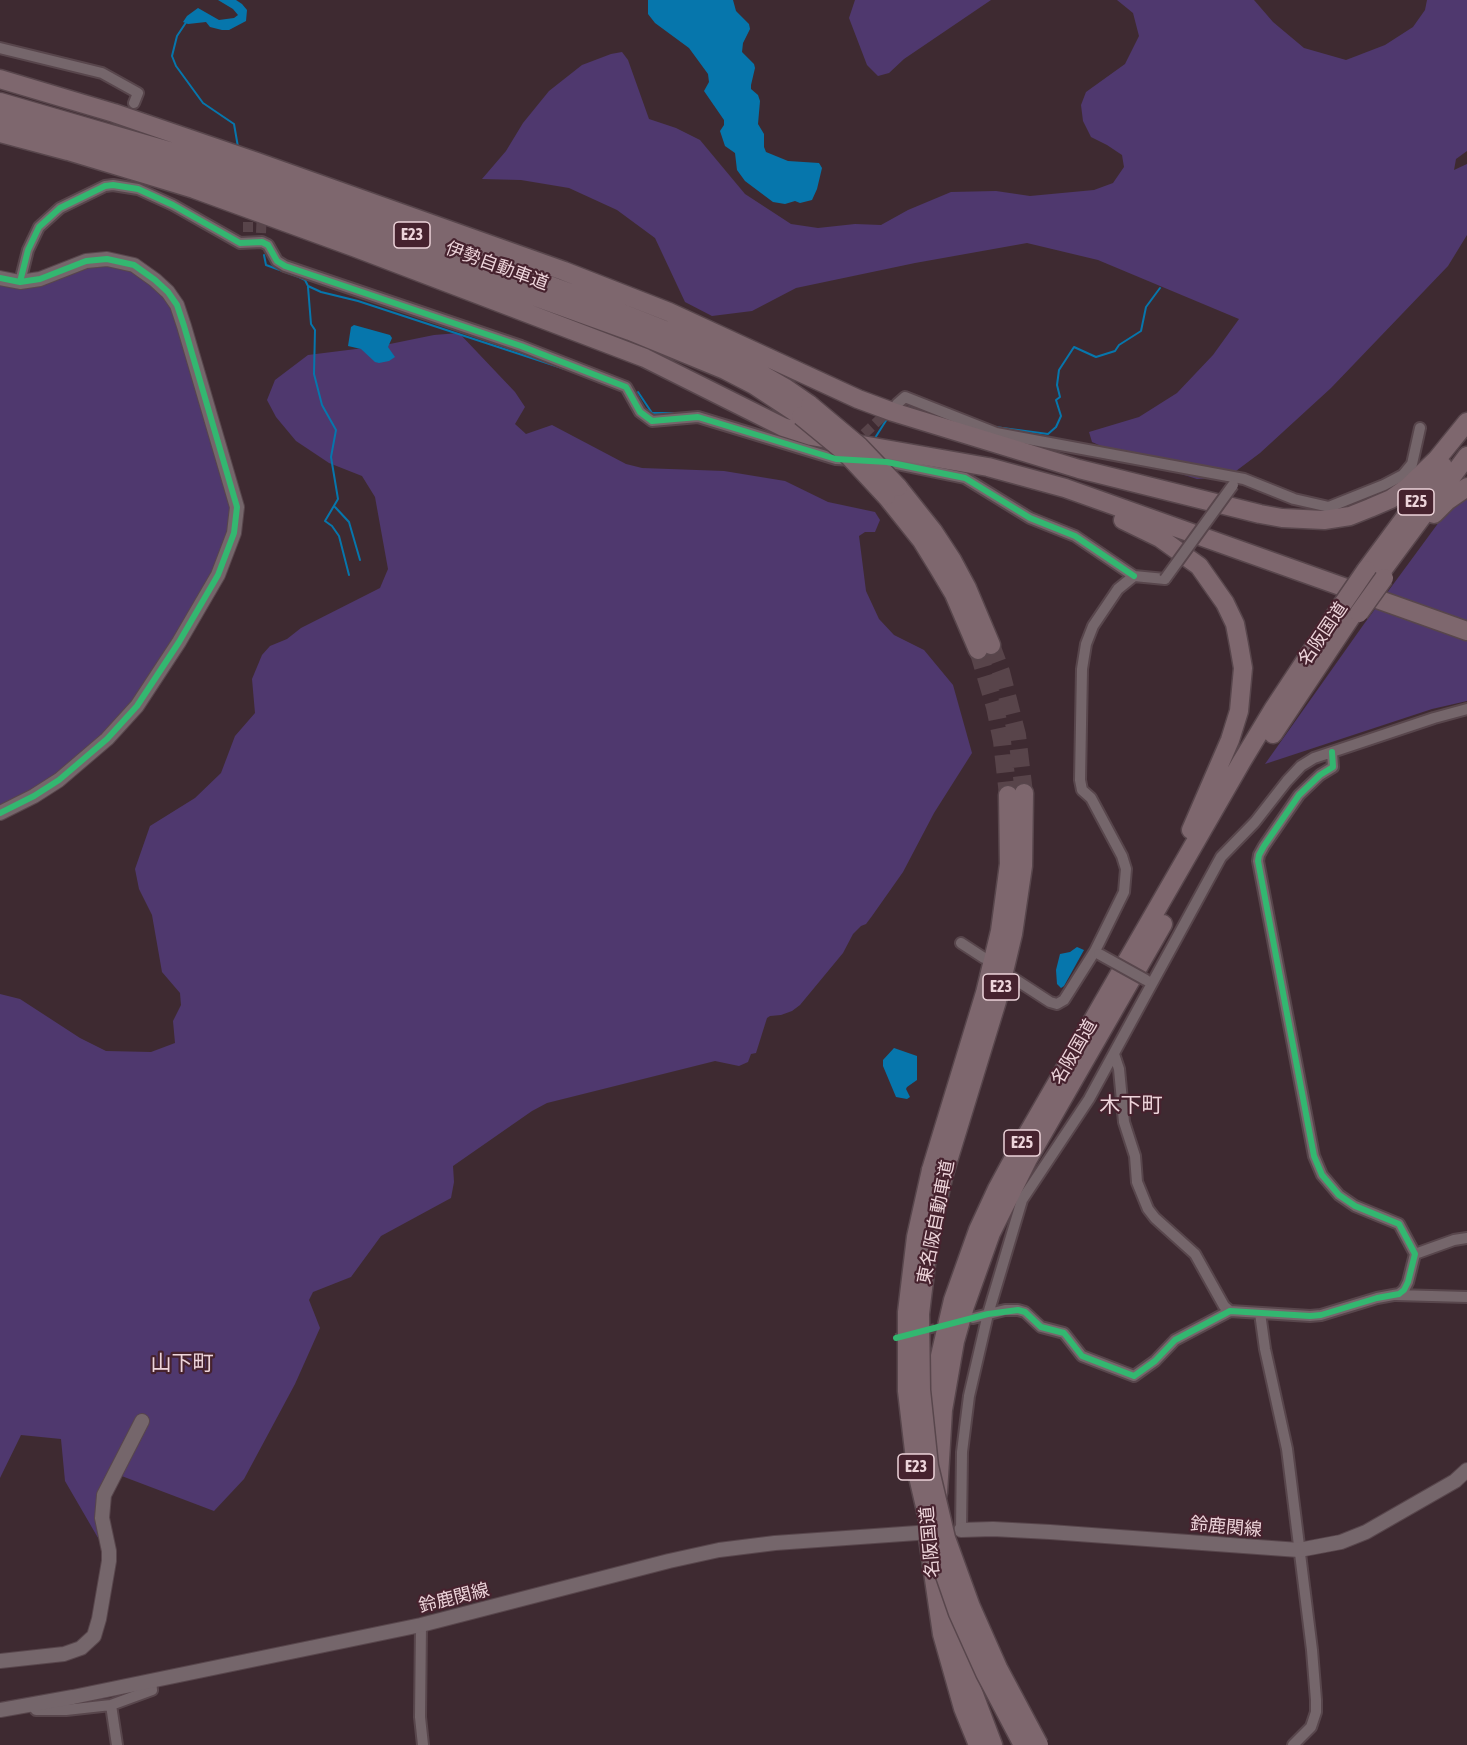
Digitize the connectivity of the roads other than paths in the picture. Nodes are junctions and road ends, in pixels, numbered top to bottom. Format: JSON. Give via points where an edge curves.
{"nodes":[{"id":1,"x":0,"y":48,"type":"edge"},
{"id":2,"x":0,"y":79,"type":"edge"},
{"id":3,"x":0,"y":102,"type":"edge"},
{"id":4,"x":134,"y":103,"type":"dead end"},
{"id":5,"x":0,"y":117,"type":"edge"},
{"id":6,"x":0,"y":133,"type":"edge"},
{"id":7,"x":0,"y":278,"type":"edge"},
{"id":8,"x":20,"y":282,"type":"junction"},
{"id":9,"x":897,"y":404,"type":"tunnel mouth"},
{"id":10,"x":805,"y":410,"type":"junction"},
{"id":11,"x":917,"y":420,"type":"junction"},
{"id":12,"x":1467,"y":422,"type":"edge"},
{"id":13,"x":1420,"y":428,"type":"dead end"},
{"id":14,"x":1467,"y":435,"type":"edge"},
{"id":15,"x":1467,"y":456,"type":"edge"},
{"id":16,"x":940,"y":458,"type":"junction"},
{"id":17,"x":1233,"y":485,"type":"dead end"},
{"id":18,"x":1467,"y":487,"type":"edge"},
{"id":19,"x":1376,"y":574,"type":"junction"},
{"id":20,"x":1134,"y":576,"type":"junction"},
{"id":21,"x":1352,"y":609,"type":"junction"},
{"id":22,"x":1467,"y":620,"type":"edge"},
{"id":23,"x":1467,"y":631,"type":"edge"},
{"id":24,"x":984,"y":648,"type":"tunnel mouth"},
{"id":25,"x":1467,"y":709,"type":"edge"},
{"id":26,"x":1332,"y":752,"type":"junction"},
{"id":27,"x":1016,"y":794,"type":"tunnel mouth"},
{"id":28,"x":0,"y":813,"type":"edge"},
{"id":29,"x":1149,"y":922,"type":"junction"},
{"id":30,"x":962,"y":943,"type":"dead end"},
{"id":31,"x":1097,"y":952,"type":"junction"},
{"id":32,"x":984,"y":958,"type":"dead end"},
{"id":33,"x":1013,"y":978,"type":"dead end"},
{"id":34,"x":1149,"y":982,"type":"junction"},
{"id":35,"x":1114,"y":1054,"type":"junction"},
{"id":36,"x":938,"y":1172,"type":"junction"},
{"id":37,"x":1467,"y":1238,"type":"edge"},
{"id":38,"x":1415,"y":1254,"type":"junction"},
{"id":39,"x":1393,"y":1294,"type":"junction"},
{"id":40,"x":1467,"y":1297,"type":"edge"},
{"id":41,"x":1230,"y":1311,"type":"junction"},
{"id":42,"x":1260,"y":1313,"type":"junction"},
{"id":43,"x":988,"y":1314,"type":"junction"},
{"id":44,"x":973,"y":1318,"type":"dead end"},
{"id":45,"x":142,"y":1421,"type":"dead end"},
{"id":46,"x":1467,"y":1470,"type":"edge"},
{"id":47,"x":961,"y":1530,"type":"joint"},
{"id":48,"x":917,"y":1533,"type":"dead end"},
{"id":49,"x":1299,"y":1550,"type":"junction"},
{"id":50,"x":421,"y":1625,"type":"junction"},
{"id":51,"x":0,"y":1661,"type":"edge"},
{"id":52,"x":151,"y":1681,"type":"junction"},
{"id":53,"x":31,"y":1704,"type":"junction"},
{"id":54,"x":111,"y":1705,"type":"junction"},
{"id":55,"x":0,"y":1710,"type":"edge"},
{"id":56,"x":117,"y":1745,"type":"edge"},
{"id":57,"x":423,"y":1745,"type":"edge"},
{"id":58,"x":978,"y":1745,"type":"edge"},
{"id":59,"x":993,"y":1745,"type":"edge"},
{"id":60,"x":1023,"y":1745,"type":"edge"},
{"id":61,"x":1039,"y":1745,"type":"edge"},
{"id":62,"x":1293,"y":1745,"type":"edge"}],
"edges":[{"from":1,"to":4,"type":"street","via":[[102,73],[138,93]]},
{"from":2,"to":11,"type":"highway","via":[[114,113],[564,271],[719,334],[858,399]]},
{"from":3,"to":10,"type":"highway","name":"伊勢自動車道","number":"E23","via":[[193,158],[584,298],[726,354],[784,387]]},
{"from":5,"to":10,"type":"highway","name":"伊勢自動車道","number":"E23","via":[[197,175],[640,335],[725,370]]},
{"from":6,"to":16,"type":"highway","via":[[194,189],[357,248],[645,358],[783,427],[811,436]]},
{"from":7,"to":8,"type":"main road"},
{"from":8,"to":20,"type":"street","via":[[39,227],[60,208],[114,181],[154,195],[240,243],[247,237],[262,237],[277,261],[285,266],[521,346],[626,387],[640,412],[652,421],[698,417],[838,457],[887,462],[965,478],[1030,518],[1075,536]]},
{"from":8,"to":28,"type":"main road","via":[[40,279],[86,261],[107,259],[134,265],[174,299],[236,498],[237,524],[218,575],[137,706],[107,739],[59,780]]},
{"from":9,"to":13,"type":"street","via":[[905,397],[996,433],[1244,479],[1293,499],[1329,507],[1403,475],[1412,464]]},
{"from":10,"to":24,"type":"highway","number":"E23","bridge":true,"via":[[846,453],[892,491]]},
{"from":11,"to":12,"type":"highway","via":[[1142,485],[1260,514],[1314,520],[1350,516],[1391,499],[1423,473]]},
{"from":11,"to":22,"type":"highway","via":[[938,431]]},
{"from":14,"to":19,"type":"highway","name":"名阪国道","number":"E25"},
{"from":15,"to":19,"type":"highway","name":"名阪国道","number":"E25"},
{"from":16,"to":23,"type":"highway","via":[[1065,488]]},
{"from":16,"to":29,"type":"highway","via":[[1046,490],[1143,528],[1199,566],[1235,624],[1243,668],[1239,711],[1207,794]]},
{"from":17,"to":20,"type":"street","bridge":true,"via":[[1165,579]]},
{"from":18,"to":19,"type":"highway","via":[[1436,512]]},
{"from":19,"to":21,"type":"highway","name":"名阪国道","number":"E25"},
{"from":20,"to":31,"type":"street","via":[[1118,589],[1094,626],[1082,669],[1082,790],[1091,798],[1126,869],[1124,892]]},
{"from":21,"to":29,"type":"highway","name":"名阪国道","number":"E25","via":[[1274,708]]},
{"from":21,"to":59,"type":"highway","name":"名阪国道","number":"E25","via":[[1284,715],[1028,1159],[991,1233],[965,1306],[943,1410],[940,1522],[955,1632]]},
{"from":25,"to":26,"type":"street"},
{"from":26,"to":34,"type":"street","via":[[1301,766],[1221,856]]},
{"from":26,"to":38,"type":"street","via":[[1333,766],[1299,795],[1258,861],[1318,1168],[1339,1195],[1399,1224]]},
{"from":27,"to":36,"type":"highway","name":"東名阪自動車道","number":"E23","via":[[1000,931]]},
{"from":29,"to":58,"type":"highway","name":"名阪国道","number":"E25","via":[[997,1189],[964,1266],[943,1335],[926,1451],[927,1527],[942,1634]]},
{"from":30,"to":32,"type":"street"},
{"from":31,"to":33,"type":"street","via":[[1068,995],[1057,1004]]},
{"from":31,"to":34,"type":"street","bridge":true},
{"from":34,"to":35,"type":"street"},
{"from":35,"to":41,"type":"street","via":[[1137,1182],[1148,1209],[1195,1254]]},
{"from":35,"to":43,"type":"street","via":[[1022,1200]]},
{"from":36,"to":60,"type":"highway","name":"東名阪自動車道","number":"E23","bridge":true,"via":[[916,1237],[907,1312],[907,1391],[916,1468],[933,1540],[958,1613]]},
{"from":36,"to":61,"type":"highway","name":"東名阪自動車道","number":"E23","bridge":true,"via":[[920,1314],[921,1390],[929,1466],[946,1538],[971,1607]]},
{"from":37,"to":38,"type":"street"},
{"from":38,"to":39,"type":"street","via":[[1404,1290]]},
{"from":39,"to":40,"type":"street"},
{"from":39,"to":42,"type":"street","via":[[1321,1315]]},
{"from":41,"to":42,"type":"street"},
{"from":41,"to":43,"type":"street","via":[[1175,1340],[1134,1376],[1082,1356],[1064,1333],[1041,1327],[1025,1312]]},
{"from":42,"to":49,"type":"street","via":[[1287,1449]]},
{"from":43,"to":44,"type":"street"},
{"from":43,"to":47,"type":"street","via":[[969,1396],[962,1452]]},
{"from":45,"to":51,"type":"main road","via":[[104,1495],[102,1518],[109,1561],[94,1636],[74,1651]]},
{"from":46,"to":49,"type":"main road","name":"鈴鹿関線","via":[[1366,1532],[1341,1542]]},
{"from":47,"to":49,"type":"main road","name":"鈴鹿関線","via":[[1016,1530]]},
{"from":48,"to":50,"type":"main road","name":"鈴鹿関線","via":[[719,1550]]},
{"from":49,"to":62,"type":"street","via":[[1316,1712],[1311,1727]]},
{"from":50,"to":52,"type":"main road","name":"鈴鹿関線"},
{"from":50,"to":57,"type":"street"},
{"from":52,"to":53,"type":"main road","name":"鈴鹿関線"},
{"from":52,"to":54,"type":"street","via":[[152,1690]]},
{"from":53,"to":54,"type":"street","via":[[36,1710]]},
{"from":53,"to":55,"type":"main road","name":"鈴鹿関線"},
{"from":54,"to":56,"type":"street"}]}
